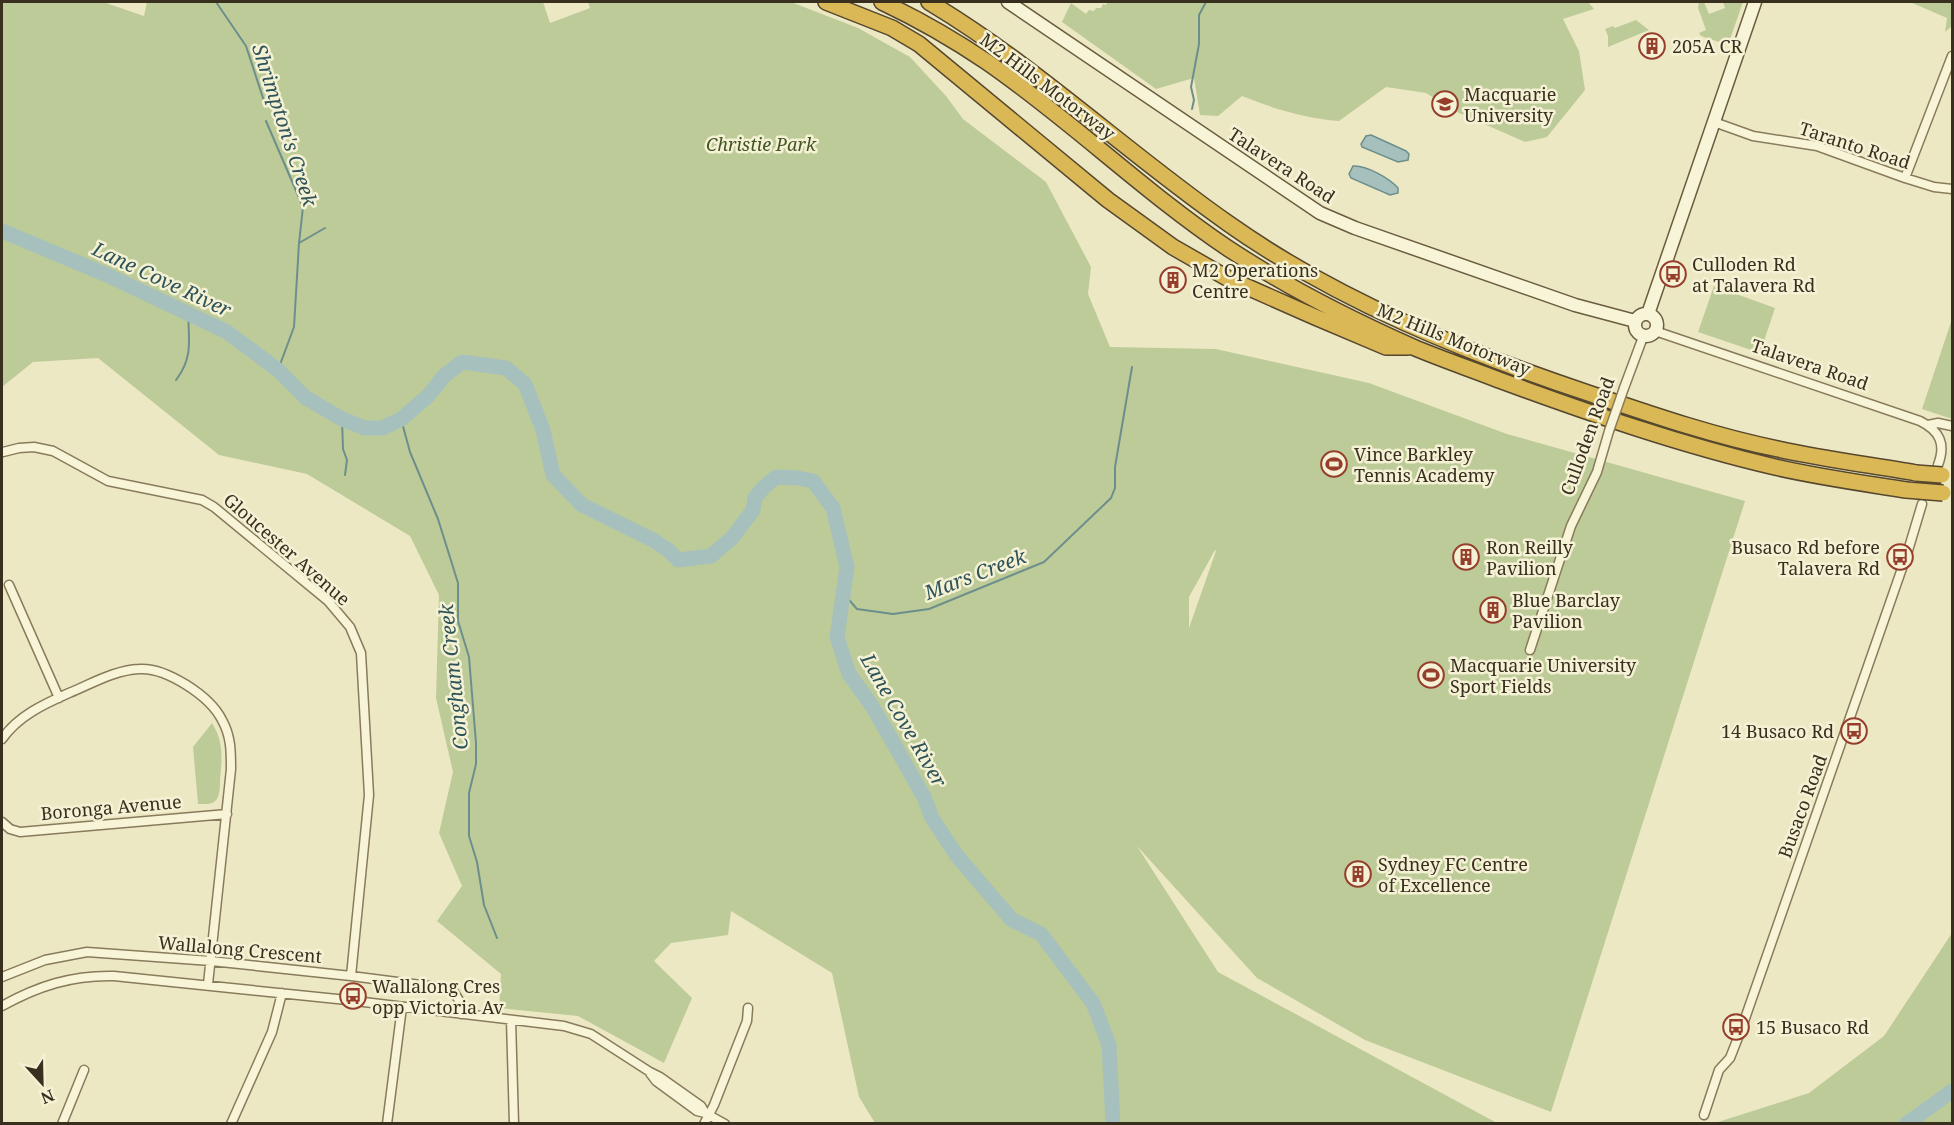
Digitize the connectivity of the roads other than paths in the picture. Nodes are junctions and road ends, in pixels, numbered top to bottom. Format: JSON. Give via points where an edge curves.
{"nodes":[{"id":1,"x":826,"y":2,"type":"edge"},
{"id":2,"x":882,"y":2,"type":"edge"},
{"id":3,"x":929,"y":2,"type":"edge"},
{"id":4,"x":1008,"y":2,"type":"edge"},
{"id":5,"x":1755,"y":2,"type":"edge"},
{"id":6,"x":1953,"y":56,"type":"edge"},
{"id":7,"x":1714,"y":122,"type":"junction"},
{"id":8,"x":1905,"y":178,"type":"junction"},
{"id":9,"x":1953,"y":189,"type":"edge"},
{"id":10,"x":1648,"y":314,"type":"junction"},
{"id":11,"x":1635,"y":321,"type":"junction"},
{"id":12,"x":1656,"y":330,"type":"junction"},
{"id":13,"x":1643,"y":337,"type":"junction"},
{"id":14,"x":1414,"y":347,"type":"junction"},
{"id":15,"x":1928,"y":425,"type":"junction"},
{"id":16,"x":1953,"y":426,"type":"edge"},
{"id":17,"x":3,"y":452,"type":"edge"},
{"id":18,"x":1944,"y":472,"type":"edge"},
{"id":19,"x":1948,"y":493,"type":"edge"},
{"id":20,"x":1922,"y":504,"type":"dead end"},
{"id":21,"x":9,"y":585,"type":"dead end"},
{"id":22,"x":1530,"y":650,"type":"dead end"},
{"id":23,"x":59,"y":698,"type":"junction"},
{"id":24,"x":2,"y":739,"type":"edge"},
{"id":25,"x":227,"y":814,"type":"junction"},
{"id":26,"x":2,"y":822,"type":"edge"},
{"id":27,"x":211,"y":961,"type":"junction"},
{"id":28,"x":351,"y":976,"type":"junction"},
{"id":29,"x":2,"y":977,"type":"edge"},
{"id":30,"x":208,"y":984,"type":"junction"},
{"id":31,"x":282,"y":993,"type":"junction"},
{"id":32,"x":2,"y":1006,"type":"edge"},
{"id":33,"x":402,"y":1007,"type":"junction"},
{"id":34,"x":748,"y":1008,"type":"dead end"},
{"id":35,"x":461,"y":1014,"type":"junction"},
{"id":36,"x":511,"y":1020,"type":"junction"},
{"id":37,"x":84,"y":1070,"type":"dead end"},
{"id":38,"x":706,"y":1113,"type":"junction"},
{"id":39,"x":1704,"y":1115,"type":"dead end"},
{"id":40,"x":62,"y":1124,"type":"edge"},
{"id":41,"x":231,"y":1124,"type":"edge"},
{"id":42,"x":387,"y":1124,"type":"edge"},
{"id":43,"x":514,"y":1124,"type":"edge"},
{"id":44,"x":704,"y":1124,"type":"edge"},
{"id":45,"x":725,"y":1124,"type":"edge"}],
"edges":[{"from":1,"to":14,"type":"highway","via":[[892,28],[919,44],[1108,200],[1173,247],[1245,286],[1386,347]]},
{"from":2,"to":14,"type":"highway","name":"M2 Hills Motorway","via":[[987,62],[1230,249],[1306,294]]},
{"from":3,"to":18,"type":"highway","name":"M2 Hills Motorway","bridge":true,"via":[[1022,64],[1229,224],[1305,271],[1394,317],[1549,380],[1692,428],[1779,449],[1916,472]]},
{"from":4,"to":11,"type":"street","name":"Talavera Road","via":[[1320,213],[1575,305]]},
{"from":5,"to":7,"type":"street"},
{"from":6,"to":8,"type":"street"},
{"from":7,"to":8,"type":"street","name":"Taranto Road","via":[[1753,136],[1817,146]]},
{"from":7,"to":10,"type":"street"},
{"from":8,"to":9,"type":"street","name":"Taranto Road"},
{"from":10,"to":11,"type":"street"},
{"from":10,"to":12,"type":"street","via":[[1657,322]]},
{"from":11,"to":13,"type":"street","via":[[1634,329]]},
{"from":12,"to":13,"type":"street"},
{"from":12,"to":15,"type":"street","name":"Talavera Road"},
{"from":13,"to":22,"type":"street","name":"Culloden Road","bridge":true,"via":[[1597,472],[1571,526]]},
{"from":14,"to":19,"type":"highway","name":"M2 Hills Motorway","bridge":true,"via":[[1687,444],[1847,481]]},
{"from":15,"to":16,"type":"street","name":"Talavera Road"},
{"from":15,"to":18,"type":"street","via":[[1946,444]]},
{"from":17,"to":28,"type":"street","name":"Gloucester Avenue","via":[[34,447],[53,451],[108,481],[202,500],[328,601],[350,627],[361,653],[369,795]]},
{"from":20,"to":39,"type":"street","name":"Busaco Road","via":[[1745,1019],[1730,1058],[1719,1070]]},
{"from":21,"to":23,"type":"street"},
{"from":23,"to":24,"type":"street","via":[[15,723]]},
{"from":23,"to":25,"type":"street","via":[[138,669],[160,671],[179,679],[219,714],[226,729],[231,749]]},
{"from":25,"to":26,"type":"street","name":"Boronga Avenue","via":[[20,832]]},
{"from":25,"to":27,"type":"street"},
{"from":27,"to":28,"type":"street","name":"Wallalong Crescent"},
{"from":27,"to":29,"type":"street","name":"Wallalong Crescent","via":[[87,952],[45,960]]},
{"from":27,"to":30,"type":"street"},
{"from":28,"to":35,"type":"street","name":"Wallalong Crescent","via":[[452,989],[460,1002]]},
{"from":30,"to":31,"type":"street"},
{"from":30,"to":32,"type":"street","via":[[91,976],[51,983]]},
{"from":31,"to":33,"type":"street"},
{"from":31,"to":41,"type":"street","via":[[272,1032]]},
{"from":33,"to":35,"type":"street"},
{"from":33,"to":42,"type":"street"},
{"from":34,"to":38,"type":"street","via":[[747,1021],[714,1105]]},
{"from":35,"to":36,"type":"street"},
{"from":36,"to":38,"type":"street","via":[[582,1030],[660,1077]]},
{"from":36,"to":43,"type":"street"},
{"from":37,"to":40,"type":"street"},
{"from":38,"to":44,"type":"street"},
{"from":38,"to":45,"type":"street"}]}
